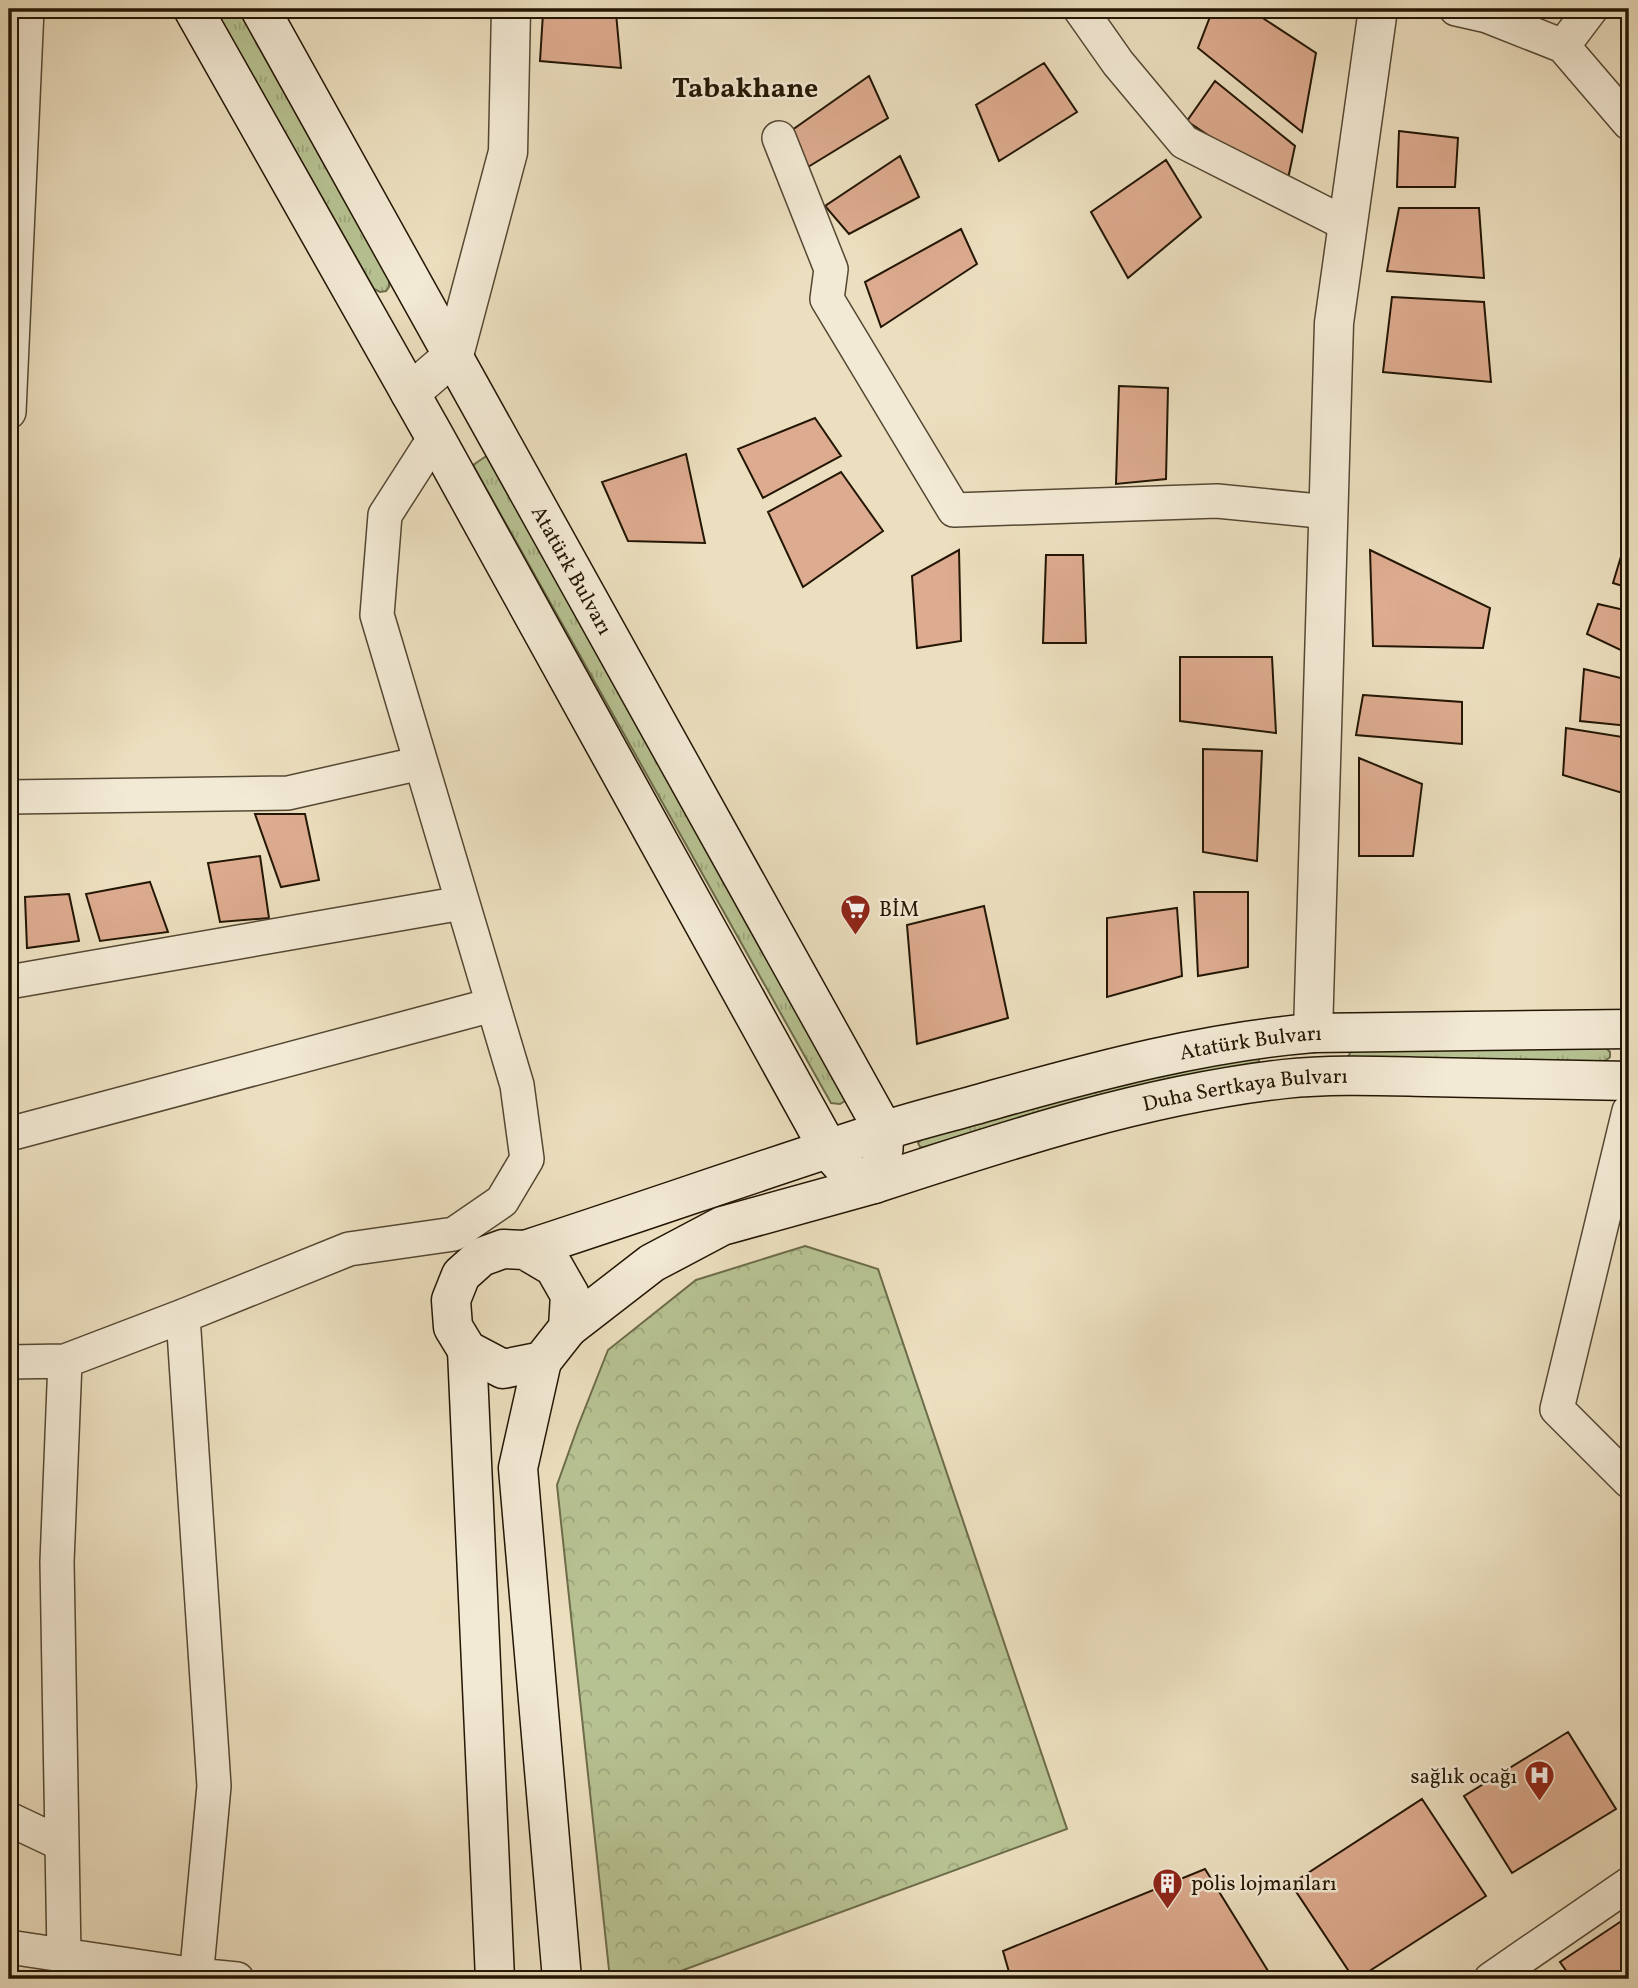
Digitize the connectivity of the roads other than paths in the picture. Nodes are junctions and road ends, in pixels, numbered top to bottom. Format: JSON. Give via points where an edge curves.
{"nodes":[{"id":1,"x":27,"y":9,"type":"edge"},
{"id":2,"x":193,"y":9,"type":"edge"},
{"id":3,"x":260,"y":9,"type":"edge"},
{"id":4,"x":511,"y":9,"type":"edge"},
{"id":5,"x":1080,"y":9,"type":"edge"},
{"id":6,"x":1378,"y":9,"type":"edge"},
{"id":7,"x":1456,"y":9,"type":"edge"},
{"id":8,"x":1591,"y":9,"type":"edge"},
{"id":9,"x":1563,"y":46,"type":"junction"},
{"id":10,"x":1629,"y":122,"type":"edge"},
{"id":11,"x":779,"y":138,"type":"dead end"},
{"id":12,"x":1348,"y":225,"type":"junction"},
{"id":13,"x":12,"y":265,"type":"edge"},
{"id":14,"x":454,"y":355,"type":"junction"},
{"id":15,"x":410,"y":393,"type":"junction"},
{"id":16,"x":9,"y":412,"type":"edge"},
{"id":17,"x":435,"y":437,"type":"junction"},
{"id":18,"x":1329,"y":512,"type":"junction"},
{"id":19,"x":421,"y":763,"type":"junction"},
{"id":20,"x":9,"y":797,"type":"edge"},
{"id":21,"x":462,"y":902,"type":"junction"},
{"id":22,"x":9,"y":982,"type":"edge"},
{"id":23,"x":492,"y":1005,"type":"junction"},
{"id":24,"x":1628,"y":1032,"type":"edge"},
{"id":25,"x":1313,"y":1033,"type":"junction"},
{"id":26,"x":1315,"y":1077,"type":"junction"},
{"id":27,"x":1629,"y":1081,"type":"edge"},
{"id":28,"x":1629,"y":1111,"type":"edge"},
{"id":29,"x":884,"y":1131,"type":"junction"},
{"id":30,"x":9,"y":1134,"type":"edge"},
{"id":31,"x":829,"y":1150,"type":"junction"},
{"id":32,"x":874,"y":1184,"type":"junction"},
{"id":33,"x":468,"y":1245,"type":"junction"},
{"id":34,"x":525,"y":1251,"type":"junction"},
{"id":35,"x":183,"y":1317,"type":"junction"},
{"id":36,"x":568,"y":1328,"type":"junction"},
{"id":37,"x":467,"y":1350,"type":"junction"},
{"id":38,"x":542,"y":1361,"type":"junction"},
{"id":39,"x":9,"y":1362,"type":"edge"},
{"id":40,"x":65,"y":1362,"type":"junction"},
{"id":41,"x":1629,"y":1481,"type":"edge"},
{"id":42,"x":9,"y":1819,"type":"edge"},
{"id":43,"x":62,"y":1844,"type":"junction"},
{"id":44,"x":1629,"y":1884,"type":"edge"},
{"id":45,"x":9,"y":1947,"type":"edge"},
{"id":46,"x":64,"y":1955,"type":"junction"},
{"id":47,"x":196,"y":1977,"type":"edge"},
{"id":48,"x":237,"y":1979,"type":"edge"},
{"id":49,"x":495,"y":1979,"type":"edge"},
{"id":50,"x":562,"y":1979,"type":"edge"},
{"id":51,"x":1491,"y":1979,"type":"edge"}],
"edges":[{"from":1,"to":13,"type":"street"},
{"from":2,"to":15,"type":"main road"},
{"from":3,"to":14,"type":"main road","name":"Atatürk Bulvarı"},
{"from":4,"to":14,"type":"main road","via":[[508,152]]},
{"from":5,"to":12,"type":"street","via":[[1184,142]]},
{"from":6,"to":12,"type":"main road"},
{"from":7,"to":9,"type":"street","via":[[1488,16]]},
{"from":8,"to":9,"type":"street"},
{"from":9,"to":10,"type":"street"},
{"from":11,"to":18,"type":"street","via":[[831,269],[827,299],[954,510],[1217,501]]},
{"from":12,"to":18,"type":"main road","via":[[1334,323]]},
{"from":13,"to":16,"type":"street"},
{"from":14,"to":15,"type":"main road"},
{"from":14,"to":29,"type":"main road","name":"Atatürk Bulvarı"},
{"from":15,"to":17,"type":"main road"},
{"from":17,"to":19,"type":"street","via":[[385,515],[377,615]]},
{"from":17,"to":31,"type":"main road"},
{"from":18,"to":25,"type":"main road"},
{"from":19,"to":20,"type":"street","via":[[288,793]]},
{"from":19,"to":21,"type":"street"},
{"from":21,"to":22,"type":"street"},
{"from":21,"to":23,"type":"street"},
{"from":23,"to":30,"type":"street"},
{"from":23,"to":33,"type":"street","via":[[517,1085],[527,1159]]},
{"from":24,"to":25,"type":"main road","name":"Atatürk Bulvarı"},
{"from":25,"to":26,"type":"main road"},
{"from":25,"to":29,"type":"main road","name":"Atatürk Bulvarı","via":[[1238,1042],[1118,1067]]},
{"from":26,"to":27,"type":"main road","name":"Duha Sertkaya Bulvarı"},
{"from":26,"to":32,"type":"main road","name":"Duha Sertkaya Bulvarı","via":[[1132,1106]]},
{"from":28,"to":41,"type":"street","via":[[1557,1409]]},
{"from":29,"to":31,"type":"main road","name":"Atatürk Bulvarı"},
{"from":29,"to":32,"type":"main road","via":[[881,1168]]},
{"from":31,"to":32,"type":"main road","via":[[844,1169]]},
{"from":31,"to":34,"type":"main road","name":"Atatürk Bulvarı"},
{"from":32,"to":36,"type":"main road","name":"Duha Sertkaya Bulvarı","via":[[722,1226],[652,1263]]},
{"from":33,"to":34,"type":"main road"},
{"from":33,"to":35,"type":"street","via":[[349,1249]]},
{"from":33,"to":37,"type":"main road","via":[[451,1300],[453,1327]]},
{"from":34,"to":36,"type":"main road","via":[[554,1267],[570,1296]]},
{"from":35,"to":40,"type":"street"},
{"from":35,"to":47,"type":"street","via":[[214,1786]]},
{"from":36,"to":38,"type":"main road"},
{"from":37,"to":38,"type":"main road","via":[[503,1369]]},
{"from":37,"to":49,"type":"main road"},
{"from":38,"to":50,"type":"main road","via":[[518,1468]]},
{"from":39,"to":40,"type":"street"},
{"from":40,"to":43,"type":"street","via":[[57,1562]]},
{"from":42,"to":43,"type":"street"},
{"from":43,"to":46,"type":"street"},
{"from":44,"to":51,"type":"street"},
{"from":45,"to":46,"type":"street"},
{"from":46,"to":47,"type":"street"},
{"from":47,"to":48,"type":"street"}]}
